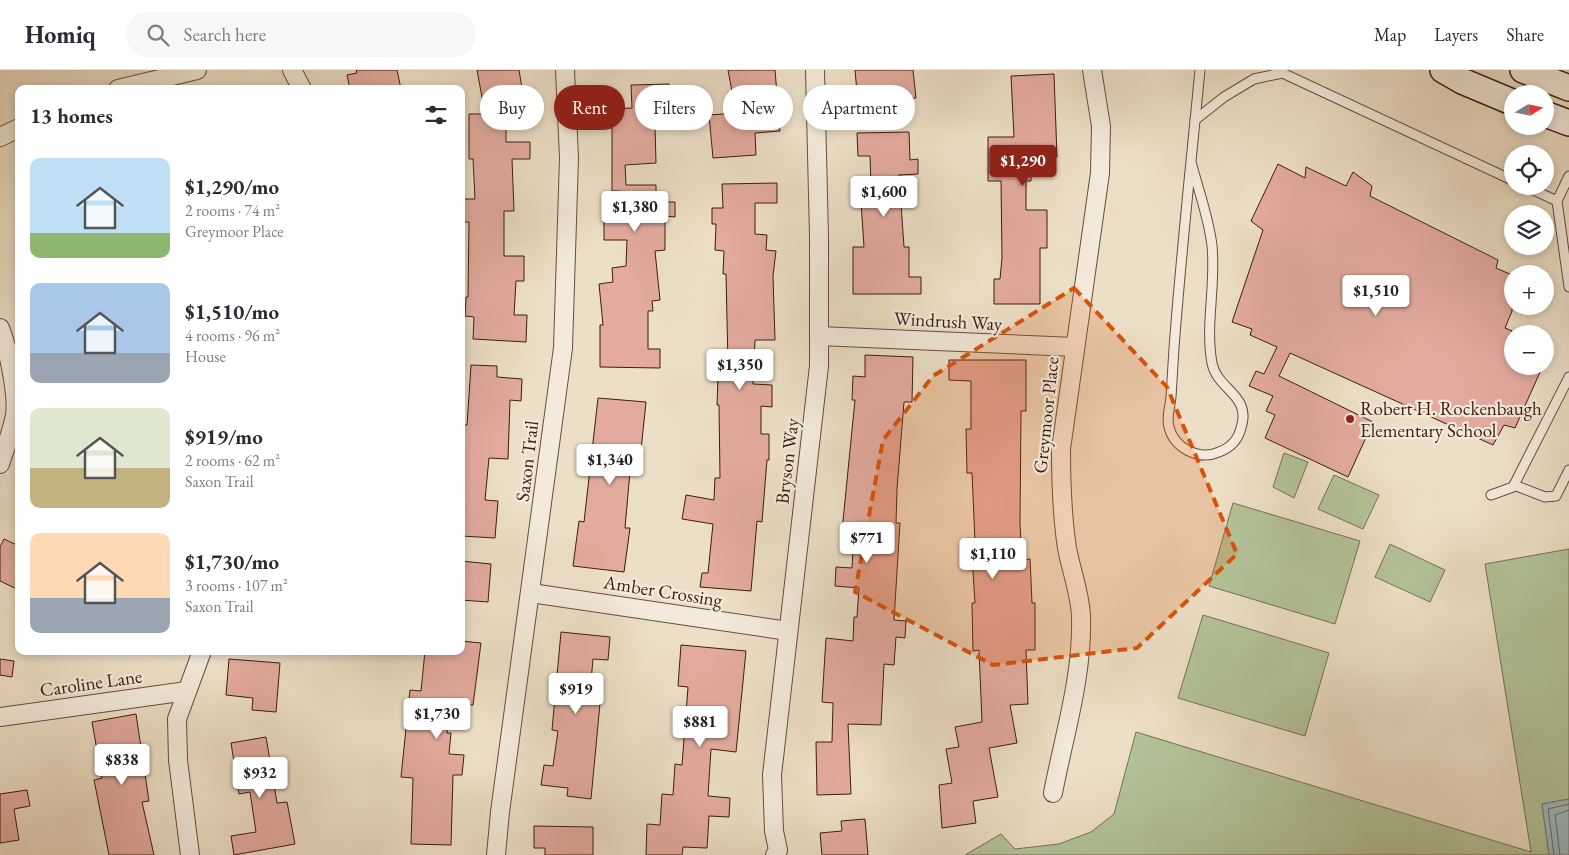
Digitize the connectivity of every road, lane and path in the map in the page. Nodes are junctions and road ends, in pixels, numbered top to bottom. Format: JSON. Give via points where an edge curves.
{"nodes":[{"id":1,"x":197,"y":70,"type":"edge"},
{"id":2,"x":292,"y":70,"type":"edge"},
{"id":3,"x":565,"y":70,"type":"edge"},
{"id":4,"x":815,"y":70,"type":"edge"},
{"id":5,"x":1092,"y":70,"type":"edge"},
{"id":6,"x":1200,"y":70,"type":"edge"},
{"id":7,"x":1443,"y":70,"type":"edge"},
{"id":8,"x":1523,"y":70,"type":"edge"},
{"id":9,"x":1279,"y":72,"type":"edge"},
{"id":10,"x":135,"y":85,"type":"edge"},
{"id":11,"x":300,"y":85,"type":"edge"},
{"id":12,"x":1569,"y":88,"type":"edge"},
{"id":13,"x":1504,"y":99,"type":"edge"},
{"id":14,"x":1554,"y":117,"type":"edge"},
{"id":15,"x":1195,"y":120,"type":"junction"},
{"id":16,"x":1569,"y":123,"type":"edge"},
{"id":17,"x":15,"y":130,"type":"edge"},
{"id":18,"x":0,"y":137,"type":"edge"},
{"id":19,"x":1191,"y":162,"type":"junction"},
{"id":20,"x":1504,"y":176,"type":"edge"},
{"id":21,"x":1569,"y":176,"type":"edge"},
{"id":22,"x":1545,"y":195,"type":"edge"},
{"id":23,"x":1557,"y":201,"type":"junction"},
{"id":24,"x":1566,"y":250,"type":"edge"},
{"id":25,"x":1569,"y":287,"type":"edge"},
{"id":26,"x":0,"y":328,"type":"edge"},
{"id":27,"x":819,"y":336,"type":"junction"},
{"id":28,"x":1074,"y":347,"type":"junction"},
{"id":29,"x":1569,"y":377,"type":"edge"},
{"id":30,"x":0,"y":464,"type":"edge"},
{"id":31,"x":1569,"y":470,"type":"edge"},
{"id":32,"x":1514,"y":485,"type":"junction"},
{"id":33,"x":1491,"y":495,"type":"dead end"},
{"id":34,"x":531,"y":592,"type":"junction"},
{"id":35,"x":788,"y":631,"type":"junction"},
{"id":36,"x":200,"y":655,"type":"edge"},
{"id":37,"x":187,"y":690,"type":"junction"},
{"id":38,"x":0,"y":717,"type":"edge"},
{"id":39,"x":1053,"y":793,"type":"dead end"},
{"id":40,"x":190,"y":855,"type":"edge"},
{"id":41,"x":496,"y":855,"type":"edge"},
{"id":42,"x":775,"y":855,"type":"edge"}],
"edges":[{"from":1,"to":10,"type":"street"},
{"from":2,"to":11,"type":"street"},
{"from":3,"to":34,"type":"street","name":"Saxon Trail","via":[[569,158],[563,348]]},
{"from":4,"to":27,"type":"street","name":"Bryson Way"},
{"from":5,"to":28,"type":"street","name":"Greymoor Place","via":[[1102,126],[1100,173]]},
{"from":6,"to":15,"type":"lane"},
{"from":7,"to":13,"type":"street"},
{"from":8,"to":12,"type":"street"},
{"from":9,"to":15,"type":"lane","via":[[1254,79],[1224,96]]},
{"from":9,"to":20,"type":"lane"},
{"from":14,"to":16,"type":"street"},
{"from":15,"to":19,"type":"lane"},
{"from":17,"to":18,"type":"street"},
{"from":19,"to":19,"type":"lane","via":[[1212,246],[1212,363],[1222,384],[1233,391],[1240,402],[1243,414],[1237,439],[1217,454],[1199,455],[1183,448],[1169,428]]},
{"from":21,"to":23,"type":"lane"},
{"from":22,"to":23,"type":"lane"},
{"from":23,"to":24,"type":"lane"},
{"from":24,"to":25,"type":"lane"},
{"from":26,"to":30,"type":"street","via":[[12,377],[15,414]]},
{"from":27,"to":28,"type":"street","name":"Windrush Way"},
{"from":27,"to":35,"type":"street","name":"Bryson Way","via":[[819,366]]},
{"from":28,"to":39,"type":"street","name":"Greymoor Place","via":[[1061,449],[1061,492],[1067,549],[1081,613],[1081,638],[1074,697]]},
{"from":29,"to":32,"type":"lane"},
{"from":31,"to":32,"type":"lane","via":[[1556,496],[1545,497]]},
{"from":32,"to":33,"type":"lane"},
{"from":34,"to":35,"type":"street","name":"Amber Crossing"},
{"from":34,"to":41,"type":"street","name":"Saxon Trail"},
{"from":35,"to":42,"type":"street","name":"Bryson Way","via":[[772,775],[774,832],[778,850]]},
{"from":36,"to":37,"type":"street"},
{"from":37,"to":38,"type":"street","name":"Caroline Lane"},
{"from":37,"to":40,"type":"street","via":[[177,719],[178,760]]}]}
